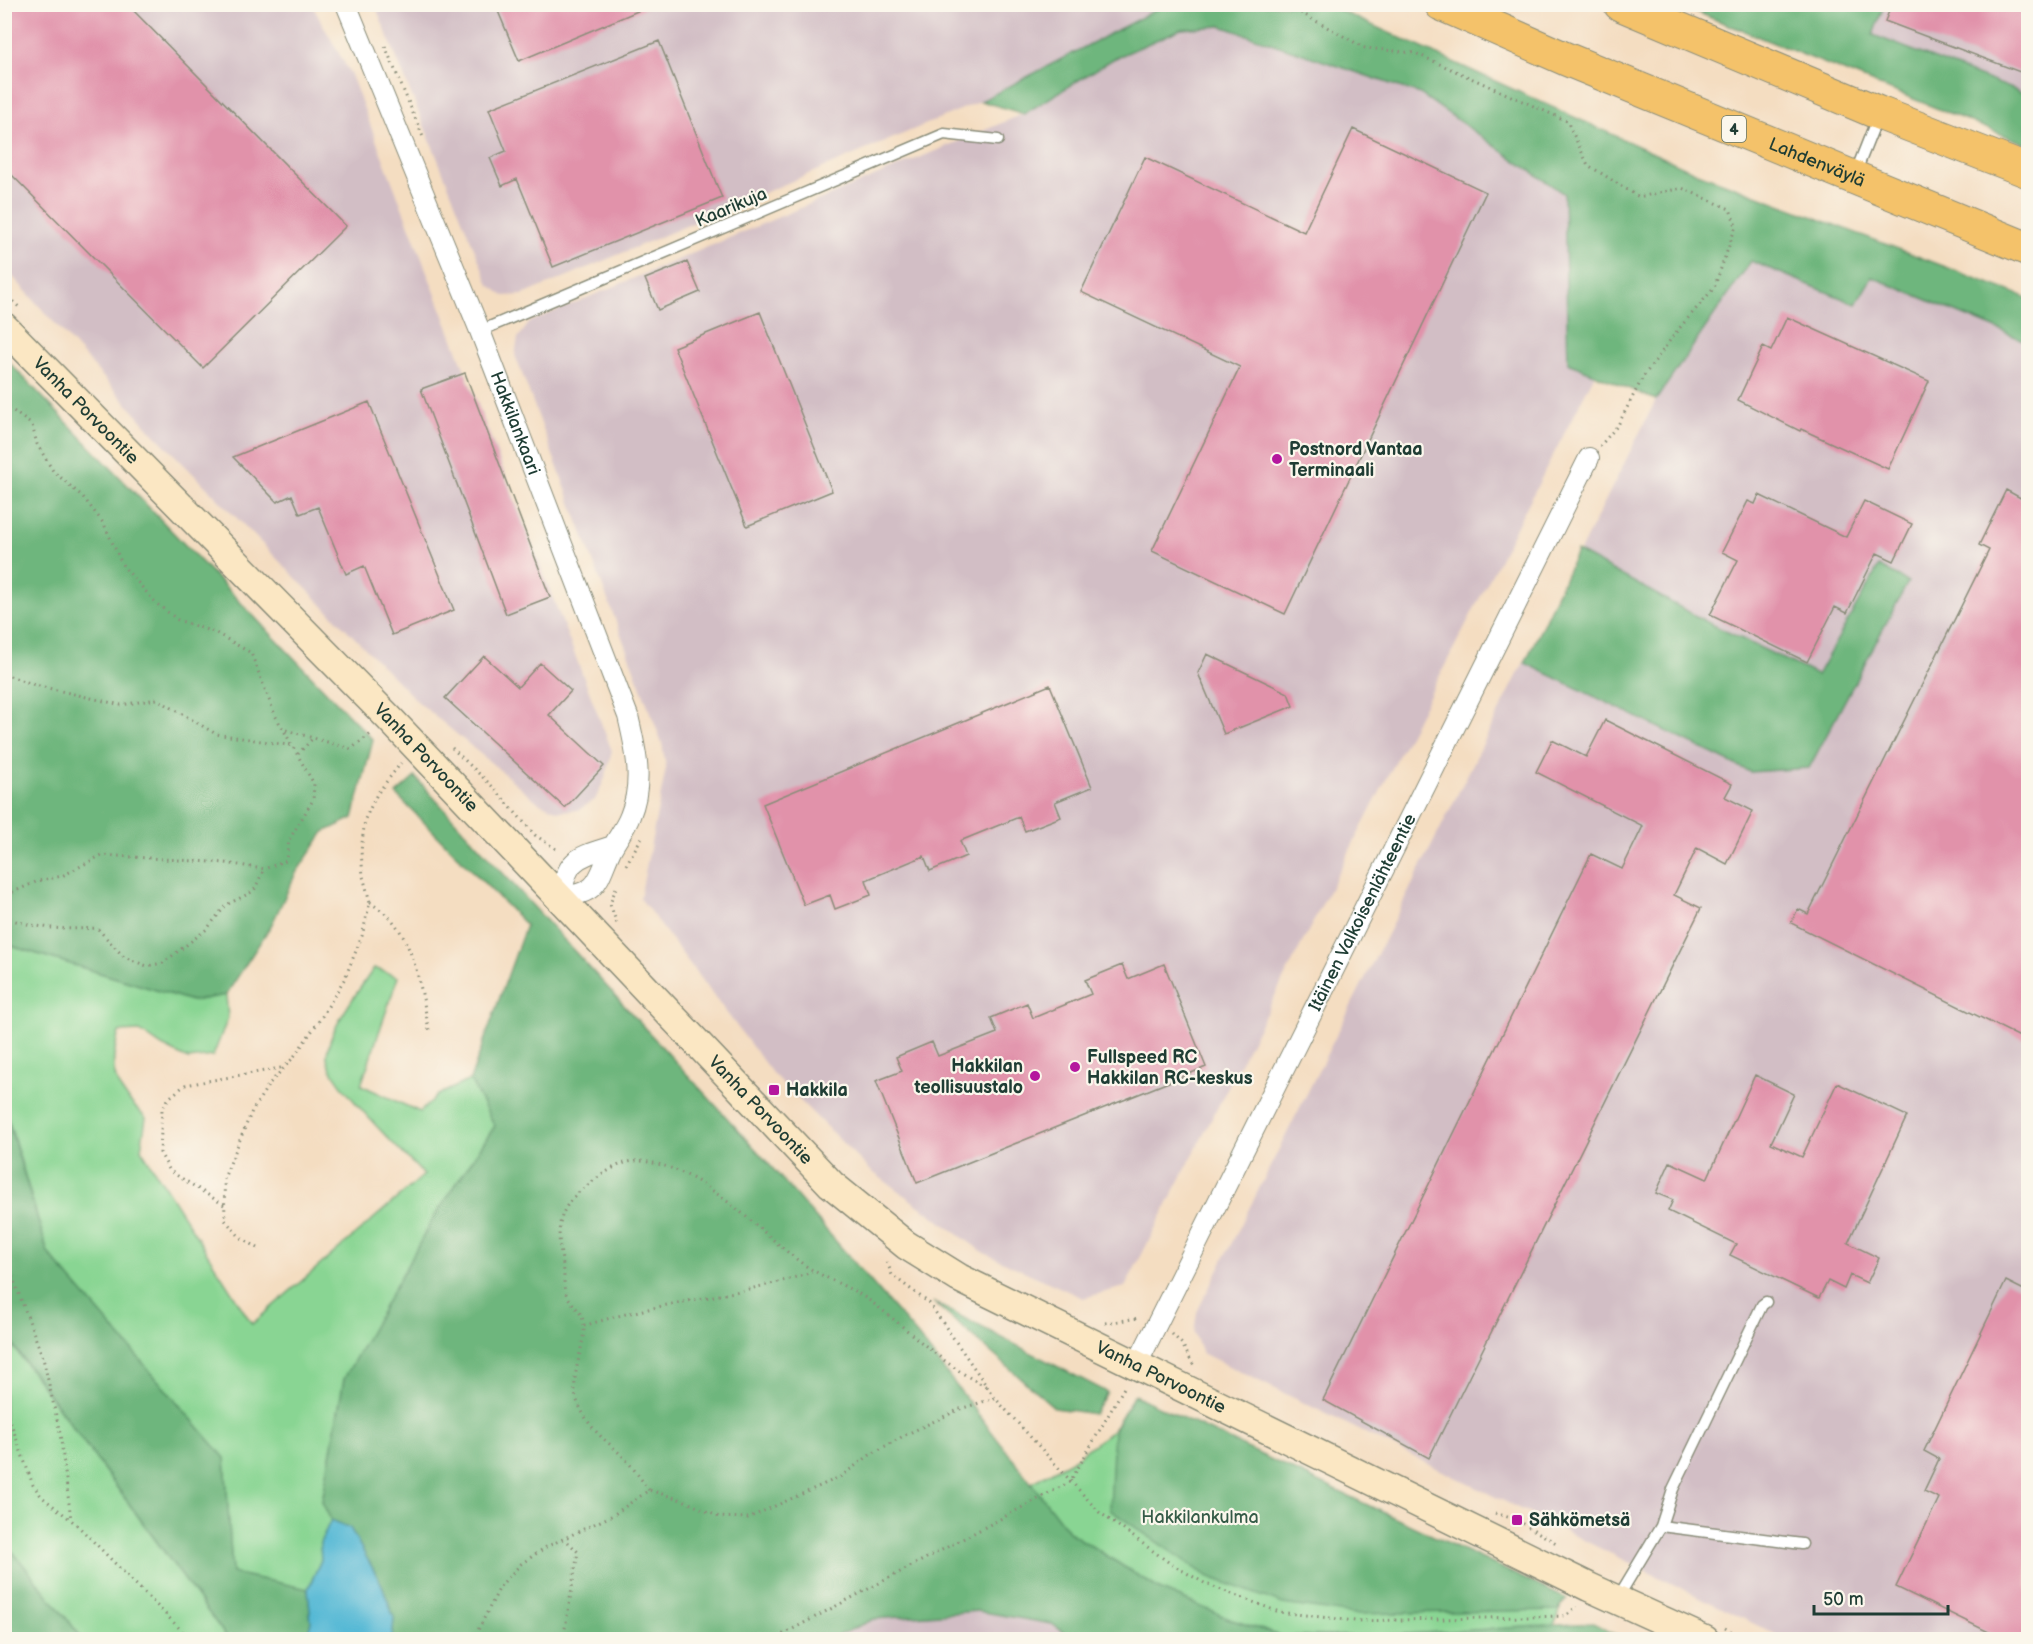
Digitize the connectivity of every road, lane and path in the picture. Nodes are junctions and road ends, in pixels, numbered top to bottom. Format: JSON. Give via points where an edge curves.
{"nodes":[{"id":1,"x":346,"y":4,"type":"edge"},
{"id":2,"x":1285,"y":4,"type":"edge"},
{"id":3,"x":1441,"y":4,"type":"edge"},
{"id":4,"x":1620,"y":4,"type":"edge"},
{"id":5,"x":385,"y":45,"type":"dead end"},
{"id":6,"x":1879,"y":113,"type":"junction"},
{"id":7,"x":423,"y":139,"type":"dead end"},
{"id":8,"x":998,"y":140,"type":"dead end"},
{"id":9,"x":2028,"y":171,"type":"edge"},
{"id":10,"x":1854,"y":178,"type":"junction"},
{"id":11,"x":2028,"y":249,"type":"edge"},
{"id":12,"x":4,"y":327,"type":"edge"},
{"id":13,"x":480,"y":331,"type":"junction"},
{"id":14,"x":4,"y":404,"type":"edge"},
{"id":15,"x":1589,"y":458,"type":"joint"},
{"id":16,"x":4,"y":674,"type":"edge"},
{"id":17,"x":388,"y":717,"type":"junction"},
{"id":18,"x":285,"y":730,"type":"junction"},
{"id":19,"x":313,"y":738,"type":"junction"},
{"id":20,"x":415,"y":744,"type":"junction"},
{"id":21,"x":294,"y":746,"type":"junction"},
{"id":22,"x":298,"y":754,"type":"junction"},
{"id":23,"x":643,"y":834,"type":"dead end"},
{"id":24,"x":613,"y":846,"type":"junction"},
{"id":25,"x":566,"y":848,"type":"dead end"},
{"id":26,"x":558,"y":850,"type":"dead end"},
{"id":27,"x":264,"y":870,"type":"junction"},
{"id":28,"x":621,"y":874,"type":"dead end"},
{"id":29,"x":618,"y":884,"type":"dead end"},
{"id":30,"x":562,"y":897,"type":"junction"},
{"id":31,"x":4,"y":900,"type":"edge"},
{"id":32,"x":370,"y":902,"type":"junction"},
{"id":33,"x":4,"y":917,"type":"edge"},
{"id":34,"x":619,"y":926,"type":"dead end"},
{"id":35,"x":429,"y":1030,"type":"dead end"},
{"id":36,"x":283,"y":1068,"type":"junction"},
{"id":37,"x":224,"y":1205,"type":"junction"},
{"id":38,"x":258,"y":1248,"type":"dead end"},
{"id":39,"x":4,"y":1254,"type":"edge"},
{"id":40,"x":887,"y":1262,"type":"dead end"},
{"id":41,"x":813,"y":1272,"type":"junction"},
{"id":42,"x":1766,"y":1302,"type":"dead end"},
{"id":43,"x":1104,"y":1323,"type":"dead end"},
{"id":44,"x":584,"y":1326,"type":"junction"},
{"id":45,"x":1156,"y":1327,"type":"junction"},
{"id":46,"x":1136,"y":1366,"type":"junction"},
{"id":47,"x":1204,"y":1374,"type":"dead end"},
{"id":48,"x":988,"y":1387,"type":"junction"},
{"id":49,"x":995,"y":1398,"type":"junction"},
{"id":50,"x":4,"y":1412,"type":"edge"},
{"id":51,"x":1070,"y":1482,"type":"junction"},
{"id":52,"x":649,"y":1490,"type":"junction"},
{"id":53,"x":1491,"y":1512,"type":"dead end"},
{"id":54,"x":71,"y":1520,"type":"junction"},
{"id":55,"x":1661,"y":1526,"type":"junction"},
{"id":56,"x":565,"y":1539,"type":"junction"},
{"id":57,"x":1557,"y":1544,"type":"dead end"},
{"id":58,"x":1802,"y":1544,"type":"dead end"},
{"id":59,"x":1617,"y":1600,"type":"junction"},
{"id":60,"x":1582,"y":1602,"type":"dead end"},
{"id":61,"x":1711,"y":1632,"type":"edge"},
{"id":62,"x":191,"y":1640,"type":"edge"},
{"id":63,"x":473,"y":1640,"type":"edge"},
{"id":64,"x":563,"y":1640,"type":"edge"},
{"id":65,"x":772,"y":1640,"type":"edge"},
{"id":66,"x":1747,"y":1640,"type":"edge"}],
"edges":[{"from":1,"to":13,"type":"street","name":"Hakkilankaari"},
{"from":2,"to":15,"type":"path","via":[[1365,48],[1415,53],[1567,121],[1588,165],[1639,197],[1682,188],[1730,209],[1736,226],[1714,288],[1643,377],[1618,426]]},
{"from":3,"to":10,"type":"highway","name":"Lahdenväylä","number":"4"},
{"from":4,"to":6,"type":"highway"},
{"from":5,"to":7,"type":"path"},
{"from":6,"to":9,"type":"highway"},
{"from":6,"to":10,"type":"lane"},
{"from":8,"to":13,"type":"lane","name":"Kaarikuja","via":[[944,134]]},
{"from":10,"to":11,"type":"highway","name":"Lahdenväylä","number":"4"},
{"from":12,"to":17,"type":"main road","name":"Vanha Porvoontie"},
{"from":13,"to":24,"type":"street","name":"Hakkilankaari","via":[[628,716],[638,761],[638,788],[631,814]]},
{"from":14,"to":18,"type":"path","via":[[32,425],[37,444],[53,471],[83,496],[104,524],[123,566],[157,604],[178,620],[216,633],[251,653],[274,715]]},
{"from":15,"to":45,"type":"street","name":"Itäinen Valkoisenlähteentie"},
{"from":16,"to":21,"type":"path","via":[[121,705],[157,699],[216,734]]},
{"from":17,"to":19,"type":"path","via":[[351,749]]},
{"from":17,"to":20,"type":"main road","name":"Vanha Porvoontie"},
{"from":18,"to":19,"type":"path"},
{"from":18,"to":21,"type":"path"},
{"from":19,"to":22,"type":"path"},
{"from":20,"to":30,"type":"main road","name":"Vanha Porvoontie"},
{"from":20,"to":32,"type":"path","via":[[377,794],[365,819],[361,851]]},
{"from":21,"to":22,"type":"path"},
{"from":22,"to":27,"type":"path","via":[[314,784],[313,800],[289,840],[286,861]]},
{"from":23,"to":28,"type":"path"},
{"from":24,"to":30,"type":"street","name":"Hakkilankaari","via":[[594,888]]},
{"from":24,"to":30,"type":"street","via":[[570,864],[563,879]]},
{"from":25,"to":26,"type":"path"},
{"from":27,"to":31,"type":"path","via":[[226,863],[102,855],[62,876],[11,893]]},
{"from":27,"to":33,"type":"path","via":[[254,891],[226,905],[207,929],[163,963],[147,966],[124,957],[97,928],[29,927]]},
{"from":29,"to":34,"type":"path","via":[[610,904]]},
{"from":30,"to":46,"type":"main road","name":"Vanha Porvoontie","via":[[831,1184],[906,1245],[959,1278]]},
{"from":32,"to":35,"type":"path","via":[[392,920],[407,946]]},
{"from":32,"to":36,"type":"path","via":[[362,936],[345,978]]},
{"from":36,"to":37,"type":"path","via":[[252,1111],[224,1178]]},
{"from":36,"to":37,"type":"path","via":[[185,1085],[162,1109],[160,1153],[170,1171]]},
{"from":37,"to":38,"type":"path","via":[[225,1220],[240,1237]]},
{"from":39,"to":54,"type":"path","via":[[43,1358],[60,1432]]},
{"from":40,"to":48,"type":"path","via":[[892,1275],[928,1303]]},
{"from":41,"to":44,"type":"path"},
{"from":41,"to":44,"type":"path","via":[[706,1186],[663,1166],[638,1161],[617,1166],[569,1199],[560,1219],[565,1291],[580,1312]]},
{"from":41,"to":48,"type":"path","via":[[868,1299],[939,1359]]},
{"from":42,"to":55,"type":"lane","via":[[1673,1490]]},
{"from":43,"to":45,"type":"path","via":[[1137,1317]]},
{"from":44,"to":52,"type":"path","via":[[576,1378],[577,1401],[593,1431],[627,1461]]},
{"from":45,"to":46,"type":"street","name":"Itäinen Valkoisenlähteentie"},
{"from":45,"to":47,"type":"path","via":[[1175,1336],[1194,1368]]},
{"from":46,"to":51,"type":"path"},
{"from":46,"to":59,"type":"main road","name":"Vanha Porvoontie"},
{"from":48,"to":49,"type":"path"},
{"from":49,"to":51,"type":"path"},
{"from":49,"to":52,"type":"path","via":[[960,1409],[905,1435],[840,1477],[748,1518],[719,1517]]},
{"from":50,"to":54,"type":"path","via":[[33,1485]]},
{"from":51,"to":60,"type":"path","via":[[1099,1512],[1171,1564],[1206,1584],[1279,1612],[1355,1621],[1543,1618],[1566,1617]]},
{"from":51,"to":65,"type":"path"},
{"from":52,"to":56,"type":"path","via":[[613,1515]]},
{"from":53,"to":57,"type":"path","via":[[1517,1520]]},
{"from":54,"to":62,"type":"path"},
{"from":55,"to":58,"type":"lane"},
{"from":55,"to":59,"type":"lane"},
{"from":56,"to":63,"type":"path","via":[[521,1564],[501,1585]]},
{"from":56,"to":64,"type":"path","via":[[578,1552]]},
{"from":59,"to":61,"type":"main road","name":"Vanha Porvoontie"},
{"from":61,"to":66,"type":"path"}]}
